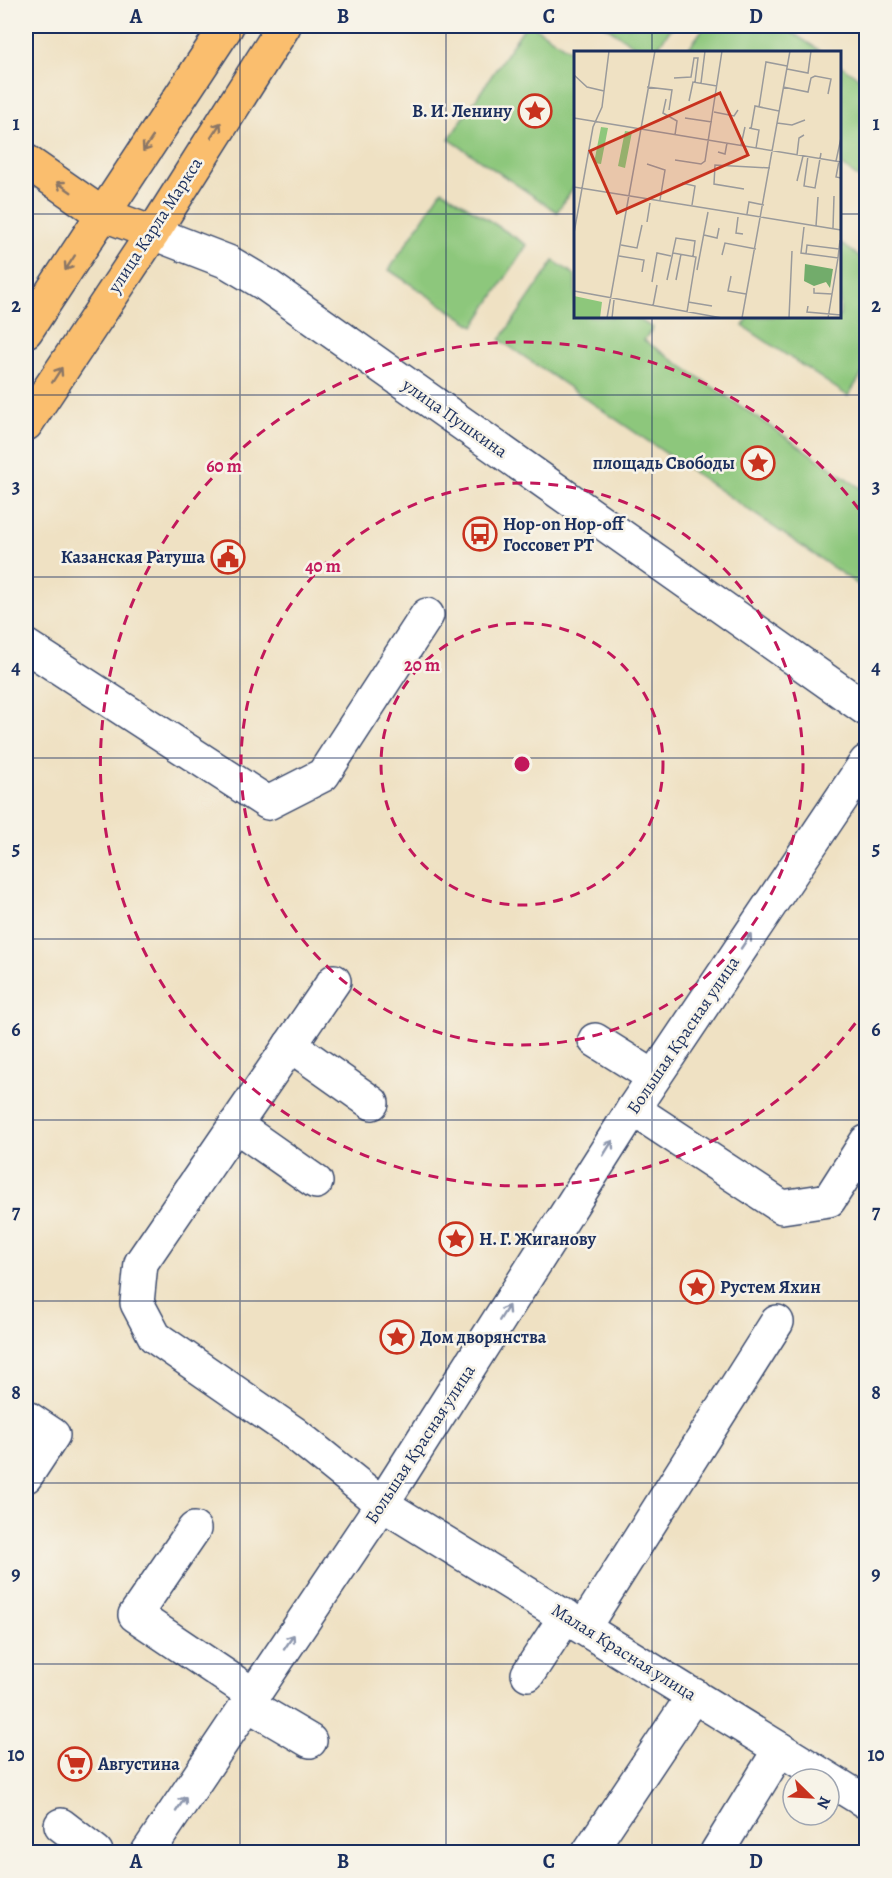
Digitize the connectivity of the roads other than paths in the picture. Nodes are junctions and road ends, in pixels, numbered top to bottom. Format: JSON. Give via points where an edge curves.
{"nodes":[{"id":1,"x":227,"y":26,"type":"edge"},
{"id":2,"x":284,"y":26,"type":"edge"},
{"id":3,"x":26,"y":161,"type":"edge"},
{"id":4,"x":102,"y":214,"type":"junction"},
{"id":5,"x":153,"y":233,"type":"junction"},
{"id":6,"x":26,"y":332,"type":"edge"},
{"id":7,"x":26,"y":424,"type":"edge"},
{"id":8,"x":427,"y":615,"type":"dead end"},
{"id":9,"x":26,"y":646,"type":"edge"},
{"id":10,"x":867,"y":709,"type":"edge"},
{"id":11,"x":867,"y":762,"type":"edge"},
{"id":12,"x":334,"y":981,"type":"dead end"},
{"id":13,"x":595,"y":1040,"type":"dead end"},
{"id":14,"x":290,"y":1045,"type":"junction"},
{"id":15,"x":654,"y":1077,"type":"junction"},
{"id":16,"x":372,"y":1103,"type":"dead end"},
{"id":17,"x":633,"y":1109,"type":"junction"},
{"id":18,"x":235,"y":1125,"type":"junction"},
{"id":19,"x":867,"y":1142,"type":"edge"},
{"id":20,"x":316,"y":1182,"type":"dead end"},
{"id":21,"x":777,"y":1322,"type":"dead end"},
{"id":22,"x":26,"y":1417,"type":"edge"},
{"id":23,"x":26,"y":1476,"type":"edge"},
{"id":24,"x":382,"y":1504,"type":"junction"},
{"id":25,"x":194,"y":1529,"type":"dead end"},
{"id":26,"x":575,"y":1622,"type":"junction"},
{"id":27,"x":528,"y":1674,"type":"dead end"},
{"id":28,"x":694,"y":1695,"type":"junction"},
{"id":29,"x":251,"y":1699,"type":"junction"},
{"id":30,"x":310,"y":1740,"type":"dead end"},
{"id":31,"x":780,"y":1749,"type":"junction"},
{"id":32,"x":867,"y":1802,"type":"edge"},
{"id":33,"x":61,"y":1825,"type":"dead end"},
{"id":34,"x":96,"y":1852,"type":"edge"},
{"id":35,"x":151,"y":1852,"type":"edge"},
{"id":36,"x":589,"y":1852,"type":"edge"},
{"id":37,"x":717,"y":1852,"type":"edge"}],
"edges":[{"from":1,"to":4,"type":"main road","one_way":true},
{"from":5,"to":2,"type":"main road","name":"улица Карла Маркса","one_way":true},
{"from":4,"to":3,"type":"main road","name":"улица Пушкина","one_way":true},
{"from":4,"to":5,"type":"main road","name":"улица Пушкина"},
{"from":4,"to":6,"type":"main road","one_way":true},
{"from":7,"to":5,"type":"main road","name":"улица Карла Маркса","one_way":true},
{"from":5,"to":10,"type":"street","name":"улица Пушкина","via":[[228,262],[265,284]]},
{"from":8,"to":9,"type":"street","via":[[323,775],[268,803]]},
{"from":15,"to":11,"type":"street","name":"Большая Красная улица","one_way":true},
{"from":12,"to":14,"type":"street","name":"Малая Красная улица"},
{"from":13,"to":15,"type":"street"},
{"from":14,"to":16,"type":"street"},
{"from":14,"to":18,"type":"street","name":"Малая Красная улица"},
{"from":15,"to":17,"type":"street","name":"Большая Красная улица"},
{"from":17,"to":19,"type":"street","via":[[782,1207],[829,1200]]},
{"from":24,"to":17,"type":"street","name":"Большая Красная улица","one_way":true},
{"from":18,"to":20,"type":"street"},
{"from":18,"to":24,"type":"street","name":"Малая Красная улица","via":[[141,1263],[137,1303],[155,1337],[294,1433]]},
{"from":21,"to":26,"type":"street"},
{"from":22,"to":23,"type":"street","via":[[53,1435]]},
{"from":24,"to":26,"type":"street","name":"Малая Красная улица"},
{"from":29,"to":24,"type":"street","name":"Большая Красная улица","one_way":true},
{"from":25,"to":29,"type":"street","via":[[135,1615]]},
{"from":26,"to":27,"type":"street"},
{"from":26,"to":28,"type":"street","name":"Малая Красная улица"},
{"from":28,"to":31,"type":"street","name":"Малая Красная улица"},
{"from":28,"to":36,"type":"street"},
{"from":29,"to":30,"type":"street"},
{"from":35,"to":29,"type":"street","name":"Большая Красная улица","one_way":true},
{"from":31,"to":32,"type":"street","name":"Малая Красная улица"},
{"from":31,"to":37,"type":"street"},
{"from":33,"to":34,"type":"street"}]}
